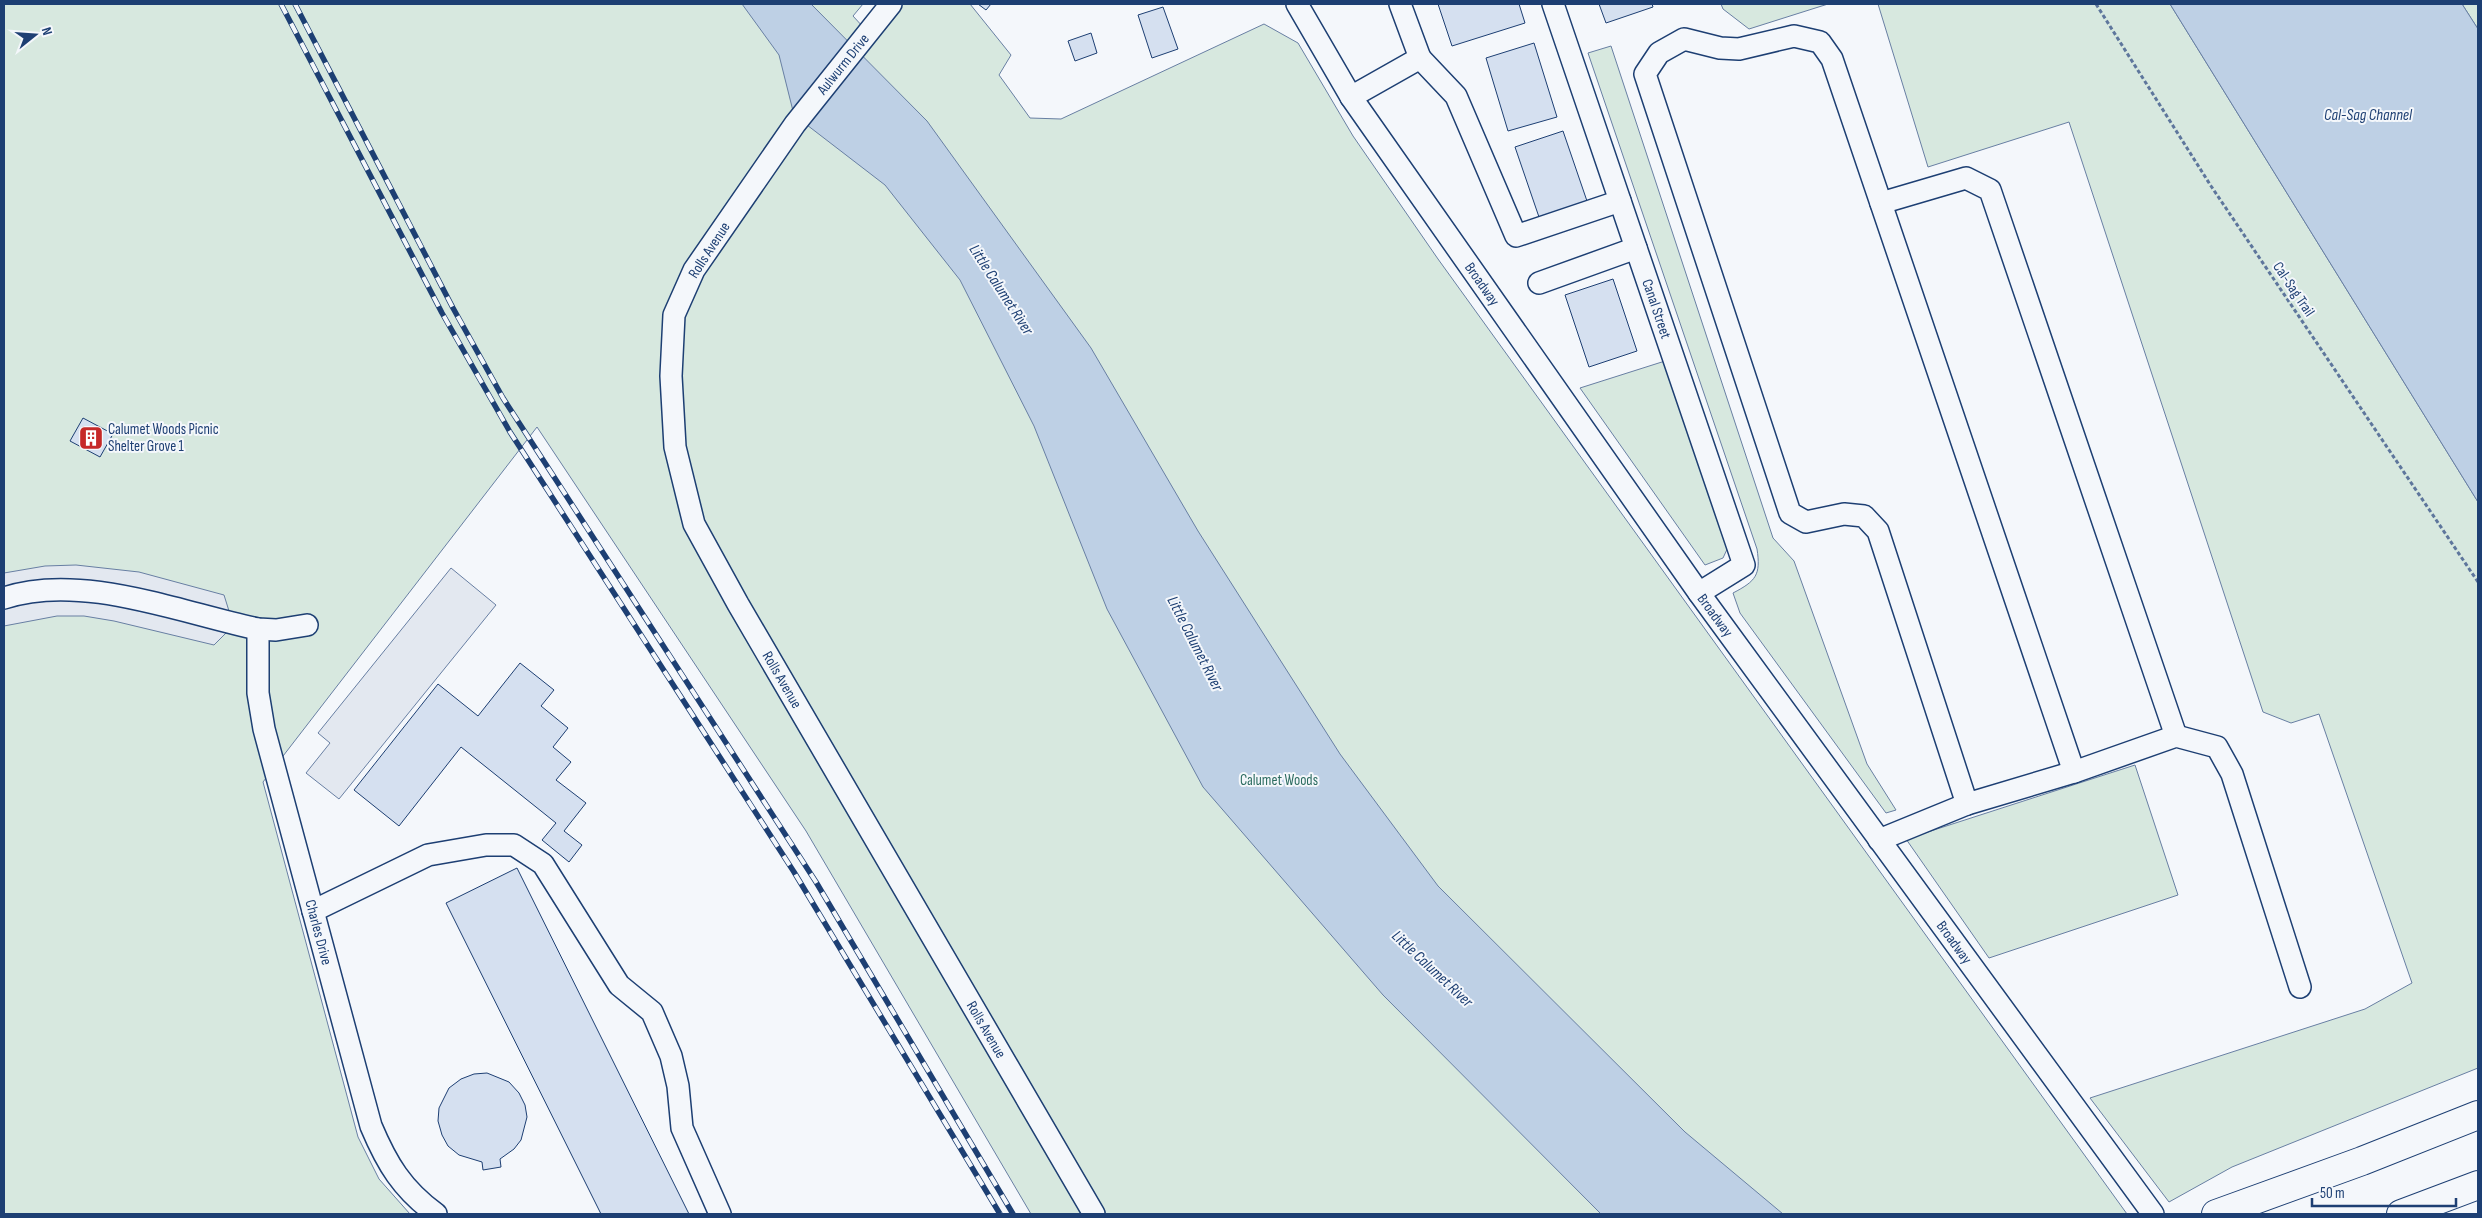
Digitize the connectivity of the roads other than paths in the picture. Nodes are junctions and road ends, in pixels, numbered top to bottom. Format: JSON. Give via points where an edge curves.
{"nodes":[{"id":1,"x":1297,"y":4,"type":"edge"},
{"id":2,"x":1400,"y":4,"type":"edge"},
{"id":3,"x":1553,"y":4,"type":"edge"},
{"id":4,"x":887,"y":9,"type":"edge"},
{"id":5,"x":1420,"y":58,"type":"junction"},
{"id":6,"x":1350,"y":97,"type":"junction"},
{"id":7,"x":795,"y":124,"type":"joint"},
{"id":8,"x":1620,"y":201,"type":"junction"},
{"id":9,"x":1881,"y":204,"type":"junction"},
{"id":10,"x":1636,"y":248,"type":"junction"},
{"id":11,"x":1539,"y":283,"type":"dead end"},
{"id":12,"x":1699,"y":593,"type":"junction"},
{"id":13,"x":4,"y":598,"type":"edge"},
{"id":14,"x":307,"y":625,"type":"dead end"},
{"id":15,"x":258,"y":629,"type":"junction"},
{"id":16,"x":2176,"y":736,"type":"junction"},
{"id":17,"x":2074,"y":772,"type":"junction"},
{"id":18,"x":1968,"y":804,"type":"junction"},
{"id":19,"x":1879,"y":840,"type":"junction"},
{"id":20,"x":313,"y":912,"type":"junction"},
{"id":21,"x":2300,"y":988,"type":"dead end"},
{"id":22,"x":2478,"y":1115,"type":"edge"},
{"id":23,"x":2478,"y":1185,"type":"edge"},
{"id":24,"x":436,"y":1214,"type":"edge"},
{"id":25,"x":720,"y":1214,"type":"edge"},
{"id":26,"x":1094,"y":1214,"type":"edge"},
{"id":27,"x":2153,"y":1214,"type":"edge"},
{"id":28,"x":2216,"y":1214,"type":"edge"},
{"id":29,"x":2401,"y":1214,"type":"edge"}],
"edges":[{"from":1,"to":6,"type":"street","name":"Broadway"},
{"from":2,"to":5,"type":"street"},
{"from":3,"to":8,"type":"street","name":"Canal Street"},
{"from":4,"to":7,"type":"street","name":"Aulwurm Drive"},
{"from":5,"to":6,"type":"street"},
{"from":5,"to":8,"type":"street","via":[[1456,96],[1516,236]]},
{"from":6,"to":12,"type":"street","name":"Broadway"},
{"from":7,"to":26,"type":"street","name":"Rolls Avenue","via":[[694,270],[674,315],[671,376],[675,447],[694,524]]},
{"from":8,"to":10,"type":"street","name":"Canal Street"},
{"from":9,"to":16,"type":"street","via":[[1966,178],[1990,190]]},
{"from":9,"to":17,"type":"street"},
{"from":9,"to":18,"type":"street","via":[[1832,59],[1820,42],[1794,36],[1739,49],[1684,39],[1658,53],[1645,74],[1790,513],[1806,522],[1844,514],[1864,516],[1878,530]]},
{"from":10,"to":11,"type":"street"},
{"from":10,"to":12,"type":"street","name":"Canal Street","via":[[1744,565]]},
{"from":12,"to":19,"type":"street","name":"Broadway"},
{"from":13,"to":15,"type":"street","via":[[36,592],[92,591]]},
{"from":14,"to":15,"type":"street"},
{"from":15,"to":20,"type":"street","name":"Charles Drive","via":[[258,693],[264,729]]},
{"from":16,"to":17,"type":"street"},
{"from":16,"to":21,"type":"street","via":[[2217,747],[2232,774]]},
{"from":17,"to":18,"type":"street"},
{"from":18,"to":19,"type":"street"},
{"from":19,"to":27,"type":"street","name":"Broadway"},
{"from":20,"to":24,"type":"street","name":"Charles Drive","via":[[371,1126],[398,1179],[414,1198]]},
{"from":20,"to":25,"type":"street","via":[[428,855],[486,845],[514,845],[543,864],[619,985],[652,1012],[671,1056],[682,1128]]},
{"from":22,"to":28,"type":"highway"},
{"from":23,"to":29,"type":"highway"}]}
